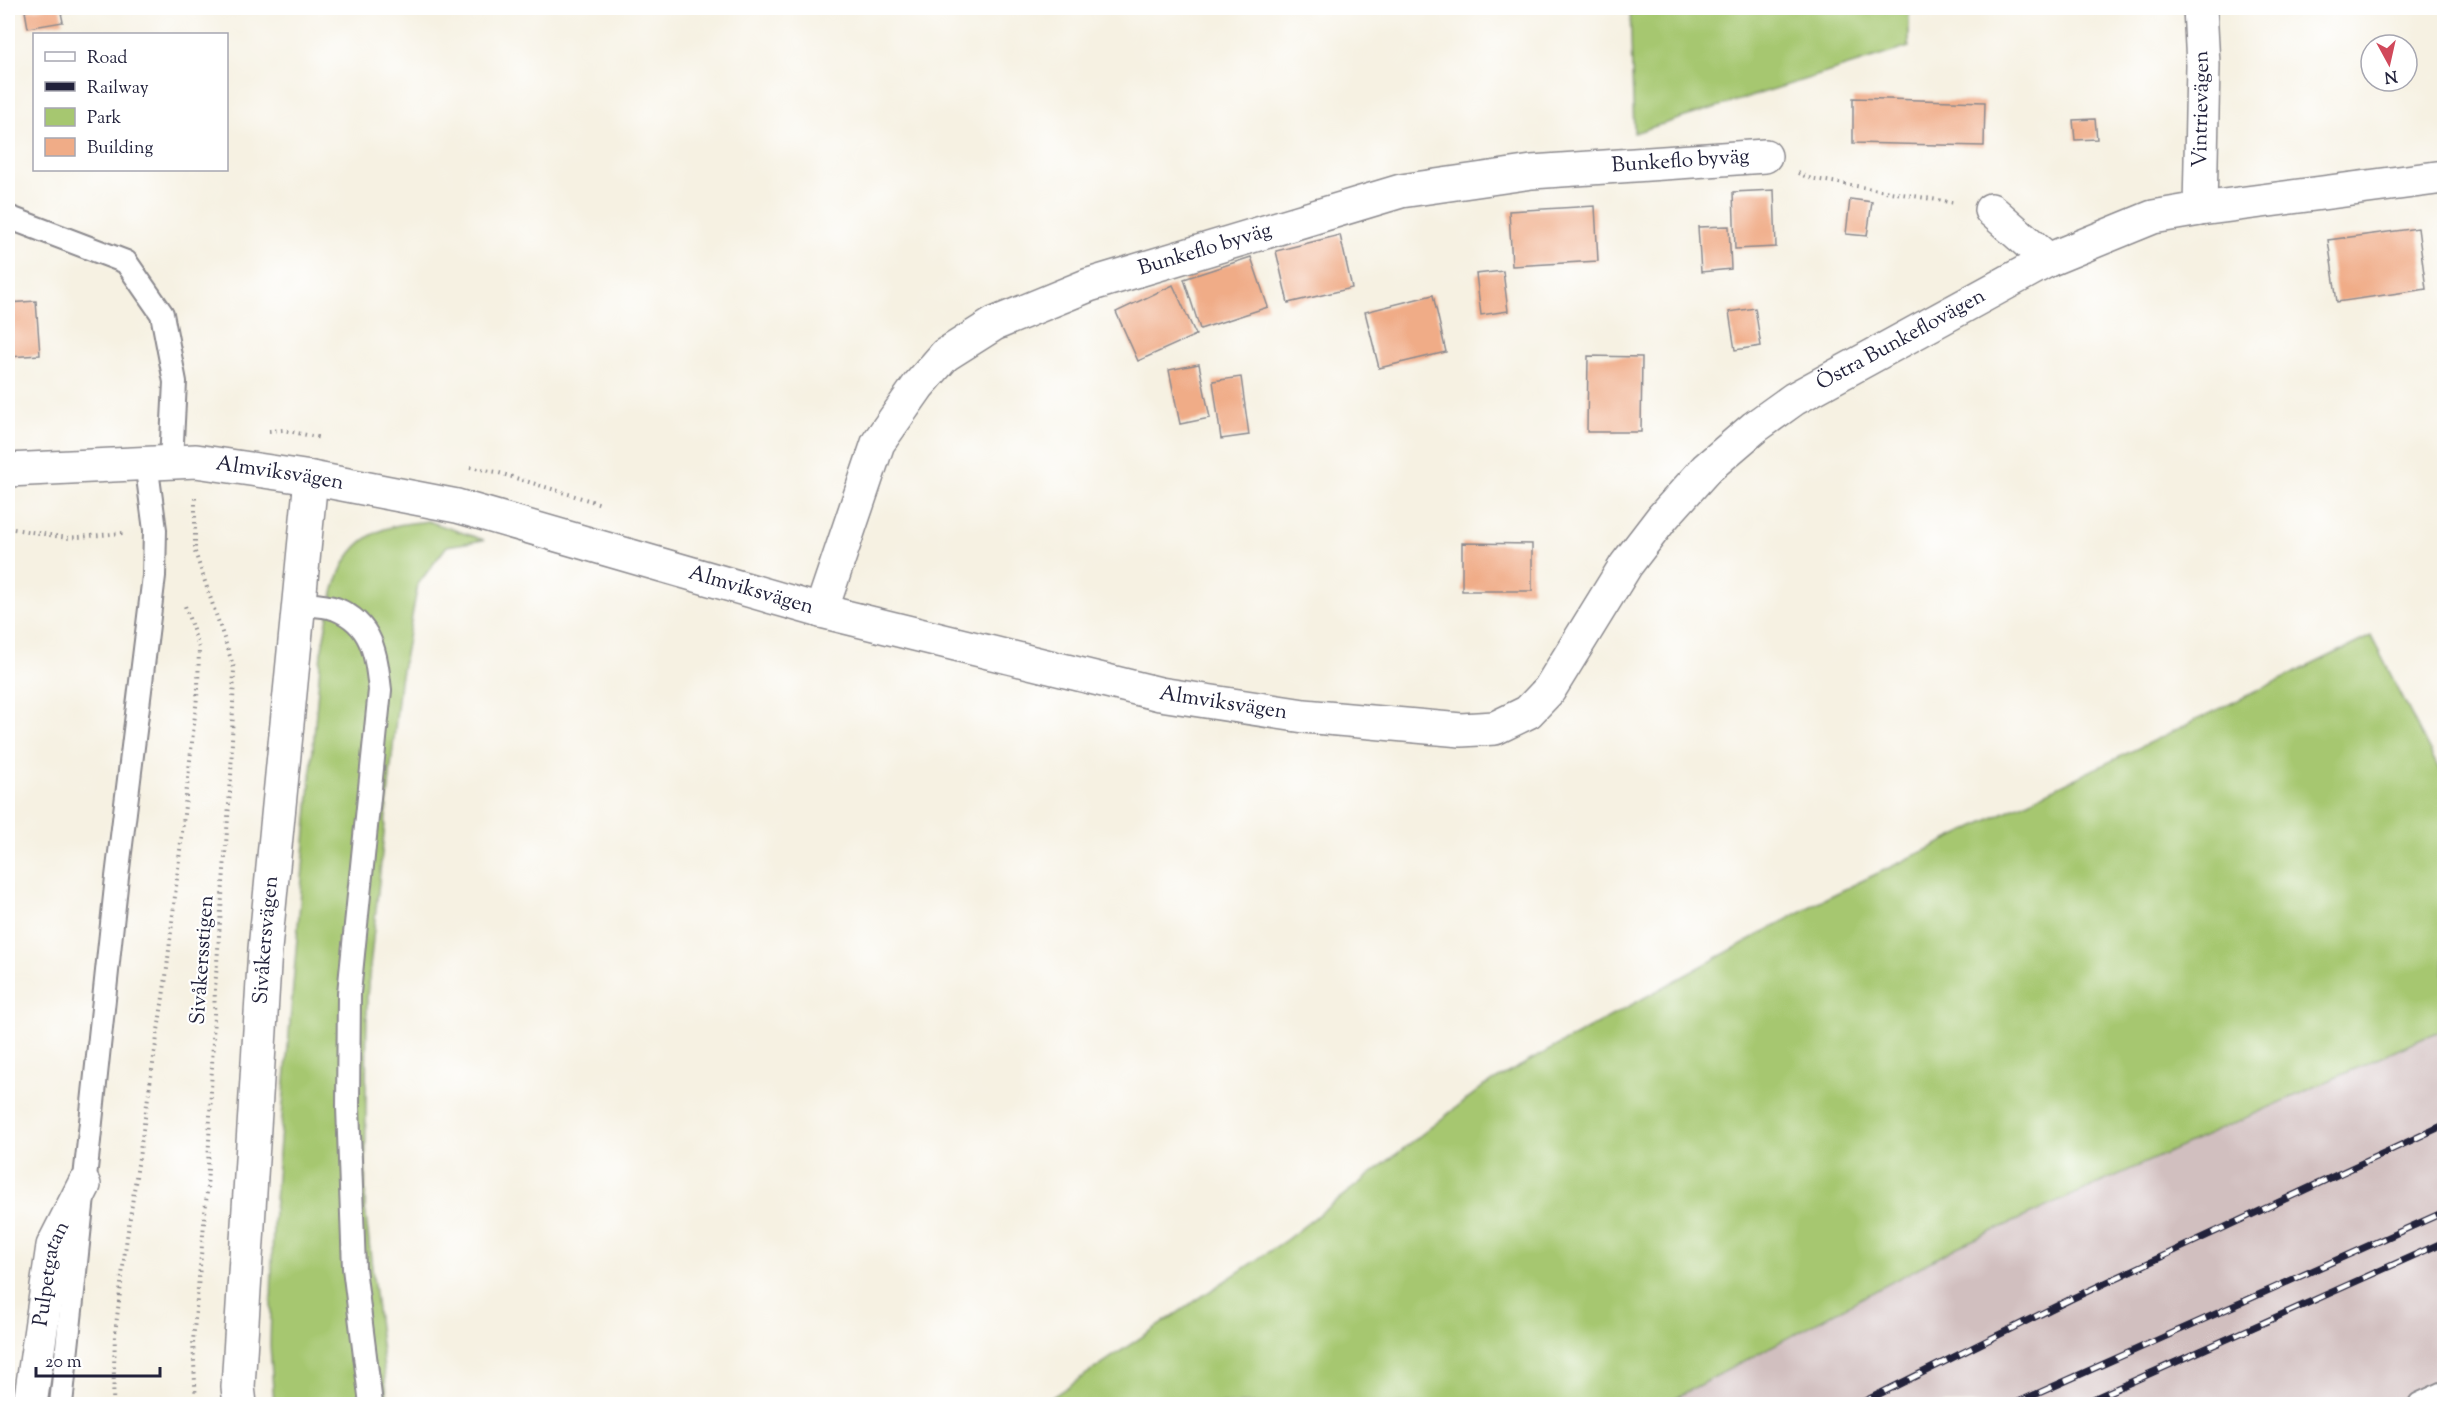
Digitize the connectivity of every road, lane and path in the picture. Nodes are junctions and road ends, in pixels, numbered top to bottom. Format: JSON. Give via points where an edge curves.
{"nodes":[{"id":1,"x":2200,"y":8,"type":"edge"},
{"id":2,"x":1765,"y":156,"type":"joint"},
{"id":3,"x":2445,"y":177,"type":"edge"},
{"id":4,"x":2200,"y":209,"type":"junction"},
{"id":5,"x":1991,"y":210,"type":"joint"},
{"id":6,"x":8,"y":217,"type":"edge"},
{"id":7,"x":2048,"y":260,"type":"junction"},
{"id":8,"x":158,"y":462,"type":"junction"},
{"id":9,"x":8,"y":470,"type":"edge"},
{"id":10,"x":311,"y":478,"type":"junction"},
{"id":11,"x":8,"y":528,"type":"edge"},
{"id":12,"x":155,"y":530,"type":"junction"},
{"id":13,"x":183,"y":600,"type":"dead end"},
{"id":14,"x":299,"y":604,"type":"junction"},
{"id":15,"x":821,"y":610,"type":"junction"},
{"id":16,"x":1495,"y":728,"type":"joint"},
{"id":17,"x":84,"y":1185,"type":"junction"},
{"id":18,"x":2445,"y":1393,"type":"edge"},
{"id":19,"x":30,"y":1404,"type":"edge"},
{"id":20,"x":61,"y":1404,"type":"edge"},
{"id":21,"x":113,"y":1404,"type":"edge"},
{"id":22,"x":196,"y":1404,"type":"edge"},
{"id":23,"x":240,"y":1404,"type":"edge"},
{"id":24,"x":371,"y":1404,"type":"edge"},
{"id":25,"x":2420,"y":1404,"type":"edge"}],
"edges":[{"from":1,"to":4,"type":"street","name":"Vintrievägen"},
{"from":2,"to":5,"type":"path","via":[[1809,178]]},
{"from":2,"to":15,"type":"street","name":"Bunkeflo byväg","via":[[1532,172],[1401,191],[1089,285],[994,324],[945,355],[878,443]]},
{"from":3,"to":4,"type":"street","name":"Östra Bunkeflovägen"},
{"from":4,"to":7,"type":"street","name":"Östra Bunkeflovägen","via":[[2153,217]]},
{"from":5,"to":7,"type":"street"},
{"from":6,"to":8,"type":"lane","via":[[126,262],[162,314],[175,382]]},
{"from":7,"to":16,"type":"street","name":"Östra Bunkeflovägen","via":[[1794,399],[1755,427],[1706,469],[1654,528],[1626,565],[1549,690],[1528,712]]},
{"from":8,"to":9,"type":"street","name":"Almviksvägen"},
{"from":8,"to":10,"type":"street","name":"Almviksvägen","via":[[196,461]]},
{"from":8,"to":12,"type":"lane"},
{"from":10,"to":14,"type":"street","name":"Sivåkersvägen"},
{"from":10,"to":15,"type":"street","name":"Almviksvägen","via":[[458,506]]},
{"from":11,"to":12,"type":"path","via":[[66,538]]},
{"from":12,"to":17,"type":"lane","via":[[154,576]]},
{"from":12,"to":22,"type":"path","name":"Sivåkersstigen","via":[[195,523],[195,552],[234,668],[207,1192],[193,1341]]},
{"from":13,"to":21,"type":"path","via":[[199,648],[198,688],[166,977],[124,1251],[115,1334]]},
{"from":14,"to":23,"type":"street","name":"Sivåkersvägen","via":[[265,949]]},
{"from":14,"to":24,"type":"lane","via":[[335,609],[361,624],[376,653],[380,690],[349,1005],[354,1269]]},
{"from":15,"to":16,"type":"street","name":"Almviksvägen","via":[[1160,694],[1304,716],[1461,730]]},
{"from":17,"to":19,"type":"street","name":"Pulpetgatan","via":[[53,1246]]},
{"from":17,"to":20,"type":"lane"},
{"from":18,"to":25,"type":"lane"}]}
